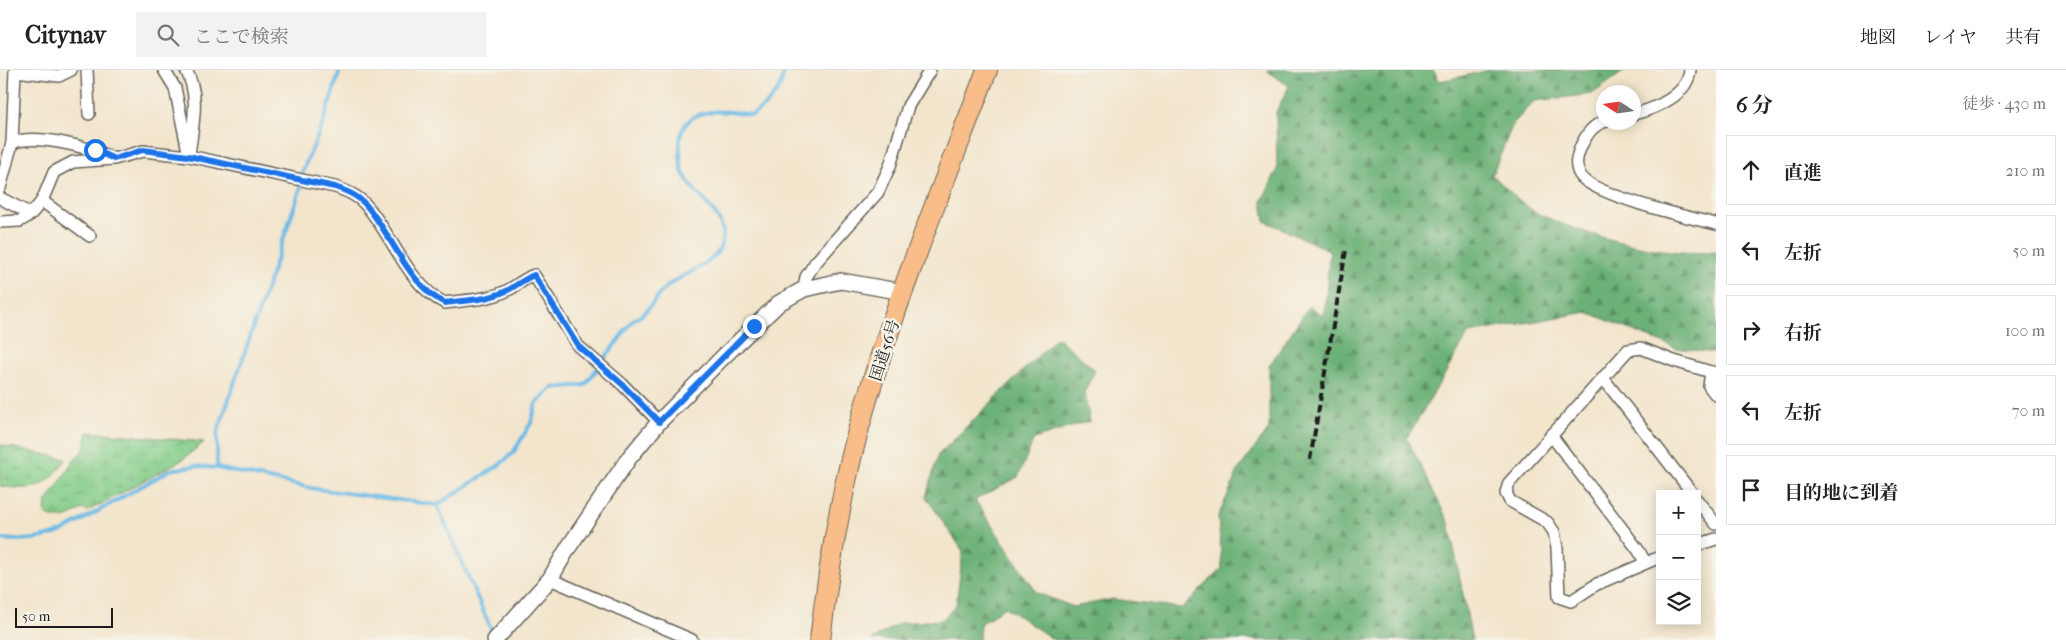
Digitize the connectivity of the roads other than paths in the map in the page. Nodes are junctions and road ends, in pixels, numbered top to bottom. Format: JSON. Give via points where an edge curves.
{"nodes":[{"id":1,"x":71,"y":70,"type":"edge"},
{"id":2,"x":87,"y":70,"type":"edge"},
{"id":3,"x":164,"y":70,"type":"edge"},
{"id":4,"x":186,"y":70,"type":"edge"},
{"id":5,"x":930,"y":70,"type":"edge"},
{"id":6,"x":987,"y":70,"type":"edge"},
{"id":7,"x":1690,"y":70,"type":"edge"},
{"id":8,"x":15,"y":71,"type":"edge"},
{"id":9,"x":1641,"y":113,"type":"edge"},
{"id":10,"x":90,"y":114,"type":"dead end"},
{"id":11,"x":1596,"y":125,"type":"edge"},
{"id":12,"x":12,"y":143,"type":"junction"},
{"id":13,"x":188,"y":156,"type":"junction"},
{"id":14,"x":114,"y":159,"type":"junction"},
{"id":15,"x":0,"y":188,"type":"edge"},
{"id":16,"x":0,"y":198,"type":"edge"},
{"id":17,"x":42,"y":201,"type":"junction"},
{"id":18,"x":31,"y":214,"type":"junction"},
{"id":19,"x":0,"y":222,"type":"edge"},
{"id":20,"x":1716,"y":224,"type":"edge"},
{"id":21,"x":90,"y":236,"type":"dead end"},
{"id":22,"x":804,"y":289,"type":"junction"},
{"id":23,"x":903,"y":292,"type":"junction"},
{"id":24,"x":1713,"y":372,"type":"edge"},
{"id":25,"x":1603,"y":378,"type":"junction"},
{"id":26,"x":1716,"y":395,"type":"edge"},
{"id":27,"x":659,"y":422,"type":"junction"},
{"id":28,"x":1550,"y":435,"type":"junction"},
{"id":29,"x":1690,"y":490,"type":"edge"},
{"id":30,"x":1701,"y":505,"type":"edge"},
{"id":31,"x":1716,"y":524,"type":"edge"},
{"id":32,"x":1716,"y":539,"type":"edge"},
{"id":33,"x":1701,"y":544,"type":"edge"},
{"id":34,"x":1656,"y":558,"type":"edge"},
{"id":35,"x":1645,"y":562,"type":"junction"},
{"id":36,"x":550,"y":579,"type":"junction"},
{"id":37,"x":497,"y":638,"type":"edge"},
{"id":38,"x":692,"y":640,"type":"edge"},
{"id":39,"x":820,"y":640,"type":"edge"}],
"edges":[{"from":1,"to":8,"type":"street","via":[[59,76]]},
{"from":2,"to":10,"type":"street"},
{"from":3,"to":13,"type":"street","via":[[175,88]]},
{"from":4,"to":13,"type":"street","via":[[193,84],[195,100]]},
{"from":5,"to":22,"type":"street","via":[[908,106],[890,166],[878,192],[815,263],[806,277]]},
{"from":6,"to":23,"type":"highway","name":"国道56号"},
{"from":7,"to":9,"type":"street","via":[[1690,79],[1679,94]]},
{"from":8,"to":12,"type":"street"},
{"from":11,"to":20,"type":"street","via":[[1586,135],[1578,153],[1576,165],[1581,177],[1592,185],[1666,212]]},
{"from":12,"to":14,"type":"street","via":[[29,138],[95,150]]},
{"from":12,"to":15,"type":"street"},
{"from":13,"to":14,"type":"street","via":[[143,150]]},
{"from":13,"to":27,"type":"street","via":[[352,193],[365,204],[426,289],[445,303],[486,298],[534,275],[578,346]]},
{"from":14,"to":17,"type":"street","via":[[73,162],[54,172]]},
{"from":16,"to":18,"type":"street"},
{"from":17,"to":18,"type":"street"},
{"from":17,"to":21,"type":"street"},
{"from":18,"to":19,"type":"street","via":[[20,220]]},
{"from":22,"to":23,"type":"street","via":[[841,281]]},
{"from":22,"to":27,"type":"street","via":[[779,303]]},
{"from":23,"to":39,"type":"highway","name":"国道56号","via":[[863,413],[843,497]]},
{"from":24,"to":25,"type":"street","via":[[1641,348],[1628,350]]},
{"from":24,"to":26,"type":"street","via":[[1709,386]]},
{"from":25,"to":28,"type":"street"},
{"from":25,"to":29,"type":"street"},
{"from":27,"to":36,"type":"street","via":[[629,458]]},
{"from":28,"to":35,"type":"street"},
{"from":28,"to":35,"type":"street","via":[[1509,483],[1506,493],[1510,501],[1547,522],[1554,532],[1559,597],[1571,602],[1597,584]]},
{"from":30,"to":31,"type":"street"},
{"from":32,"to":33,"type":"street"},
{"from":34,"to":35,"type":"street"},
{"from":36,"to":37,"type":"street"},
{"from":36,"to":38,"type":"street"}]}
